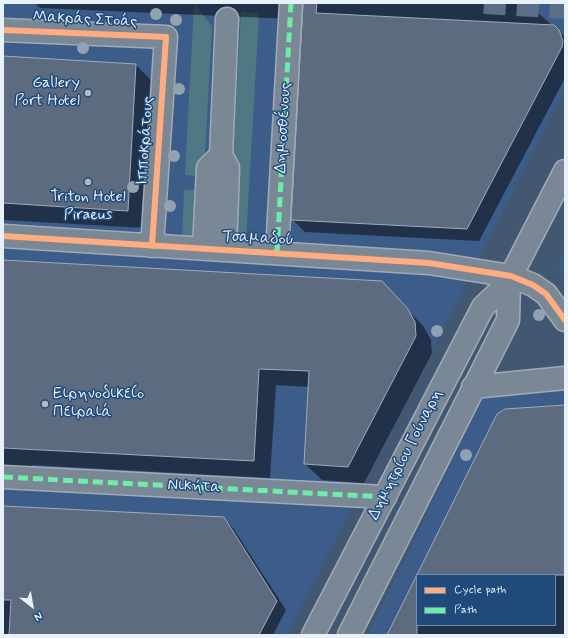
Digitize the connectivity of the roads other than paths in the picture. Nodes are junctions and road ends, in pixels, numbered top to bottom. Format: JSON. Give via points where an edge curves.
{"nodes":[{"id":1,"x":291,"y":3,"type":"edge"},
{"id":2,"x":227,"y":19,"type":"dead end"},
{"id":3,"x":3,"y":30,"type":"edge"},
{"id":4,"x":166,"y":37,"type":"joint"},
{"id":5,"x":565,"y":171,"type":"edge"},
{"id":6,"x":3,"y":236,"type":"edge"},
{"id":7,"x":152,"y":246,"type":"junction"},
{"id":8,"x":214,"y":249,"type":"junction"},
{"id":9,"x":277,"y":252,"type":"junction"},
{"id":10,"x":510,"y":279,"type":"junction"},
{"id":11,"x":565,"y":320,"type":"edge"},
{"id":12,"x":565,"y":378,"type":"edge"},
{"id":13,"x":473,"y":387,"type":"junction"},
{"id":14,"x":3,"y":477,"type":"edge"},
{"id":15,"x":384,"y":497,"type":"junction"},
{"id":16,"x":313,"y":635,"type":"edge"},
{"id":17,"x":349,"y":635,"type":"edge"}],
"edges":[{"from":1,"to":9,"type":"street","name":"Δημοσθένους"},
{"from":2,"to":8,"type":"street","via":[[221,155],[228,168]]},
{"from":3,"to":4,"type":"street","name":"Μακράς Στοάς"},
{"from":4,"to":7,"type":"street","name":"Ιπποκράτους"},
{"from":5,"to":10,"type":"street","name":"Δημητρίου Γούναρη"},
{"from":6,"to":7,"type":"street","name":"Τσαμαδού"},
{"from":7,"to":8,"type":"street","name":"Τσαμαδού"},
{"from":8,"to":9,"type":"street","name":"Τσαμαδού"},
{"from":9,"to":10,"type":"street","name":"Τσαμαδού","via":[[429,263]]},
{"from":10,"to":11,"type":"street","name":"Τσαμαδού","via":[[533,285],[546,294]]},
{"from":10,"to":13,"type":"street","name":"Δημητρίου Γούναρη","via":[[508,320]]},
{"from":10,"to":15,"type":"street","name":"Δημητρίου Γούναρη","via":[[483,307]]},
{"from":12,"to":13,"type":"street"},
{"from":13,"to":17,"type":"street","name":"Δημητρίου Γούναρη"},
{"from":14,"to":15,"type":"street","name":"Νικήτα"},
{"from":15,"to":16,"type":"street","name":"Δημητρίου Γούναρη"}]}
